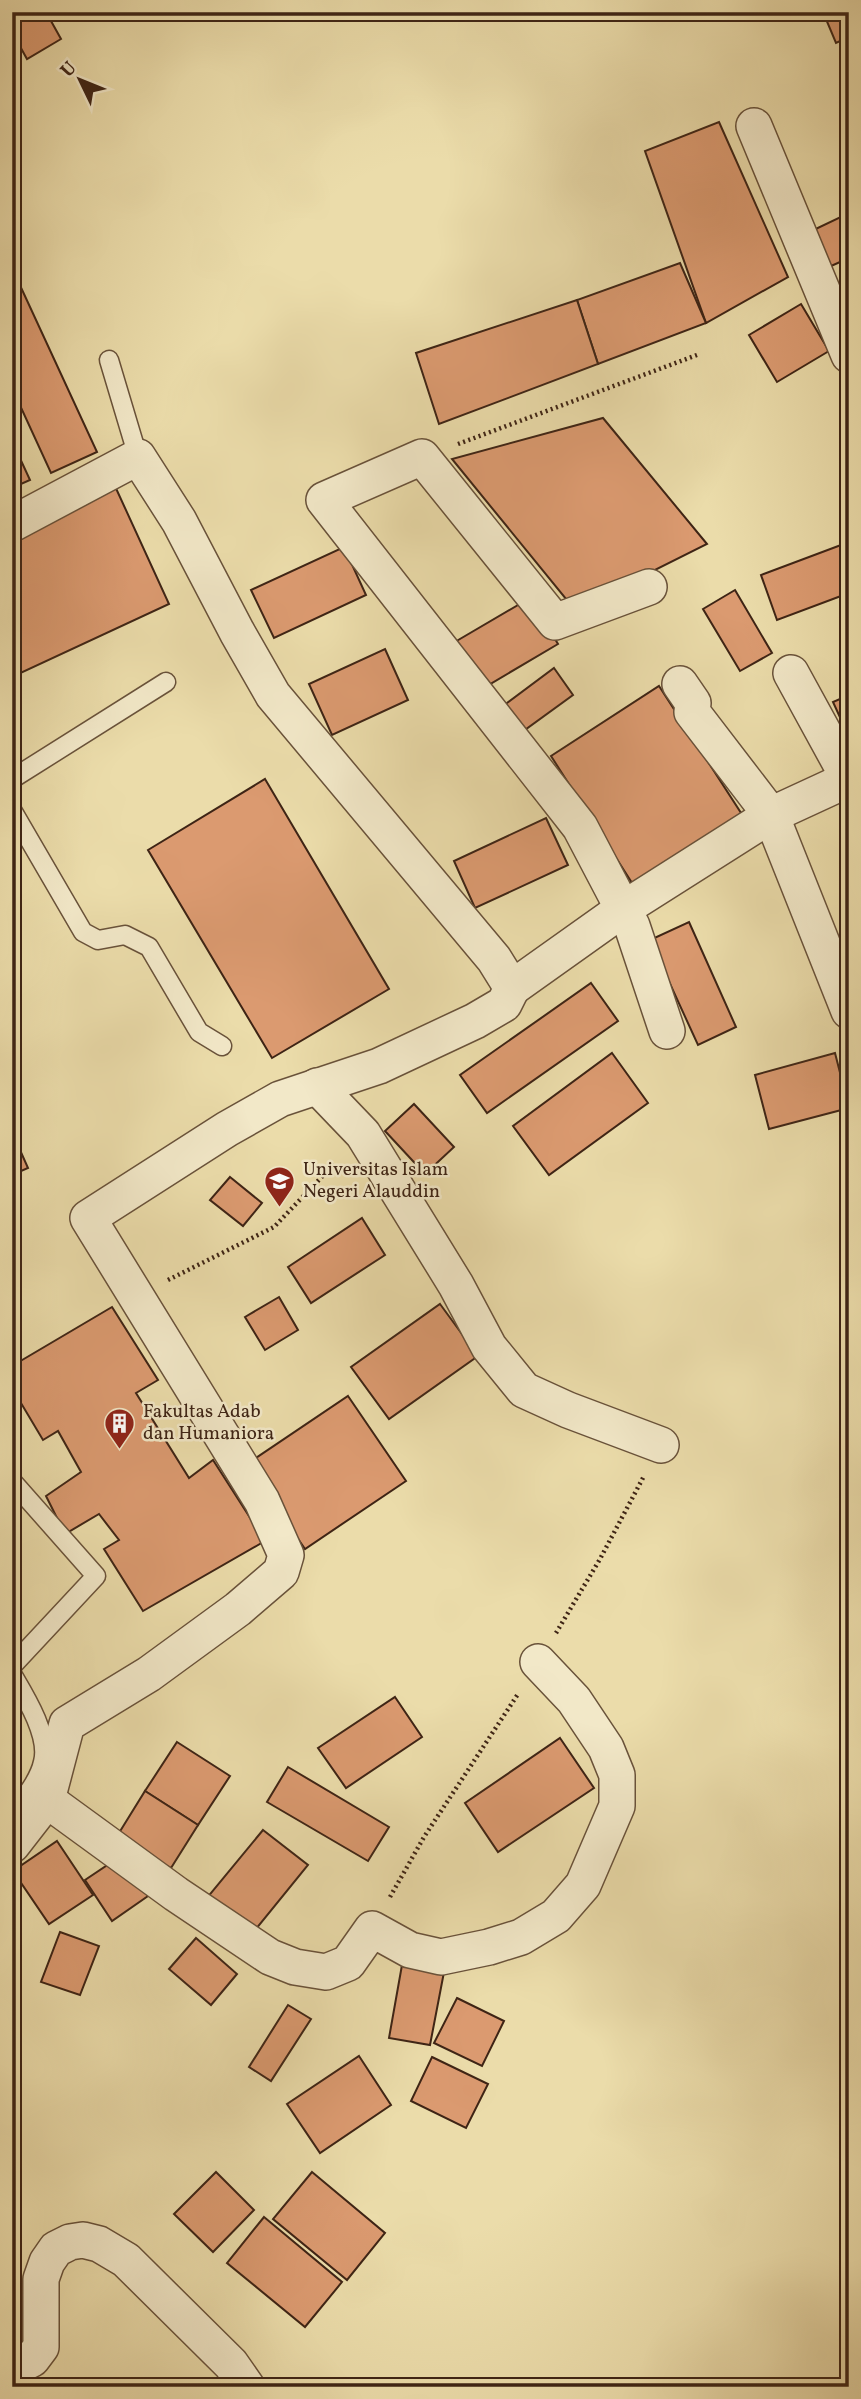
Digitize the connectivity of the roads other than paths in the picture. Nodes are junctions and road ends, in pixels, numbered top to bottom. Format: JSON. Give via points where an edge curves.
{"nodes":[{"id":1,"x":754,"y":126,"type":"dead end"},
{"id":2,"x":849,"y":355,"type":"edge"},
{"id":3,"x":109,"y":360,"type":"dead end"},
{"id":4,"x":138,"y":457,"type":"junction"},
{"id":5,"x":12,"y":524,"type":"edge"},
{"id":6,"x":649,"y":587,"type":"dead end"},
{"id":7,"x":791,"y":673,"type":"dead end"},
{"id":8,"x":166,"y":682,"type":"dead end"},
{"id":9,"x":680,"y":684,"type":"dead end"},
{"id":10,"x":12,"y":779,"type":"edge"},
{"id":11,"x":849,"y":779,"type":"edge"},
{"id":12,"x":12,"y":810,"type":"edge"},
{"id":13,"x":771,"y":815,"type":"junction"},
{"id":14,"x":624,"y":909,"type":"junction"},
{"id":15,"x":512,"y":988,"type":"junction"},
{"id":16,"x":849,"y":1011,"type":"edge"},
{"id":17,"x":667,"y":1031,"type":"dead end"},
{"id":18,"x":222,"y":1046,"type":"dead end"},
{"id":19,"x":317,"y":1086,"type":"junction"},
{"id":20,"x":661,"y":1445,"type":"dead end"},
{"id":21,"x":12,"y":1481,"type":"edge"},
{"id":22,"x":538,"y":1662,"type":"dead end"},
{"id":23,"x":12,"y":1667,"type":"edge"},
{"id":24,"x":12,"y":1674,"type":"edge"},
{"id":25,"x":47,"y":1800,"type":"junction"},
{"id":26,"x":12,"y":1815,"type":"edge"},
{"id":27,"x":12,"y":1845,"type":"edge"},
{"id":28,"x":12,"y":2370,"type":"edge"},
{"id":29,"x":247,"y":2387,"type":"edge"}],
"edges":[{"from":1,"to":2,"type":"street"},
{"from":3,"to":4,"type":"lane"},
{"from":4,"to":5,"type":"street"},
{"from":4,"to":15,"type":"street","via":[[179,521],[273,695],[494,959]]},
{"from":6,"to":14,"type":"street","via":[[555,622],[422,457],[324,500],[580,827]]},
{"from":7,"to":11,"type":"street"},
{"from":8,"to":10,"type":"lane"},
{"from":9,"to":13,"type":"street","via":[[693,703],[692,712]]},
{"from":11,"to":13,"type":"street"},
{"from":12,"to":18,"type":"lane","via":[[83,932],[98,940],[125,935],[149,947],[199,1032]]},
{"from":13,"to":14,"type":"street"},
{"from":13,"to":16,"type":"street"},
{"from":14,"to":15,"type":"street"},
{"from":14,"to":17,"type":"street"},
{"from":15,"to":19,"type":"street","via":[[504,1004],[475,1021],[379,1066]]},
{"from":19,"to":20,"type":"street","via":[[363,1134],[456,1284],[489,1347],[524,1390]]},
{"from":19,"to":25,"type":"street","via":[[280,1099],[88,1218],[262,1501],[286,1555],[281,1572],[238,1609],[149,1674],[67,1724]]},
{"from":21,"to":23,"type":"lane","via":[[96,1576]]},
{"from":22,"to":25,"type":"street","via":[[574,1700],[607,1748],[617,1775],[617,1806],[583,1885],[556,1916],[521,1937],[489,1947],[441,1957],[410,1950],[372,1929],[348,1963],[326,1972],[295,1967],[270,1958]]},
{"from":24,"to":26,"type":"lane","via":[[30,1704],[44,1744],[44,1762]]},
{"from":25,"to":27,"type":"street"},
{"from":28,"to":29,"type":"street","via":[[32,2359],[41,2347],[41,2279],[47,2262],[56,2249],[83,2240],[126,2260],[231,2364]]}]}
